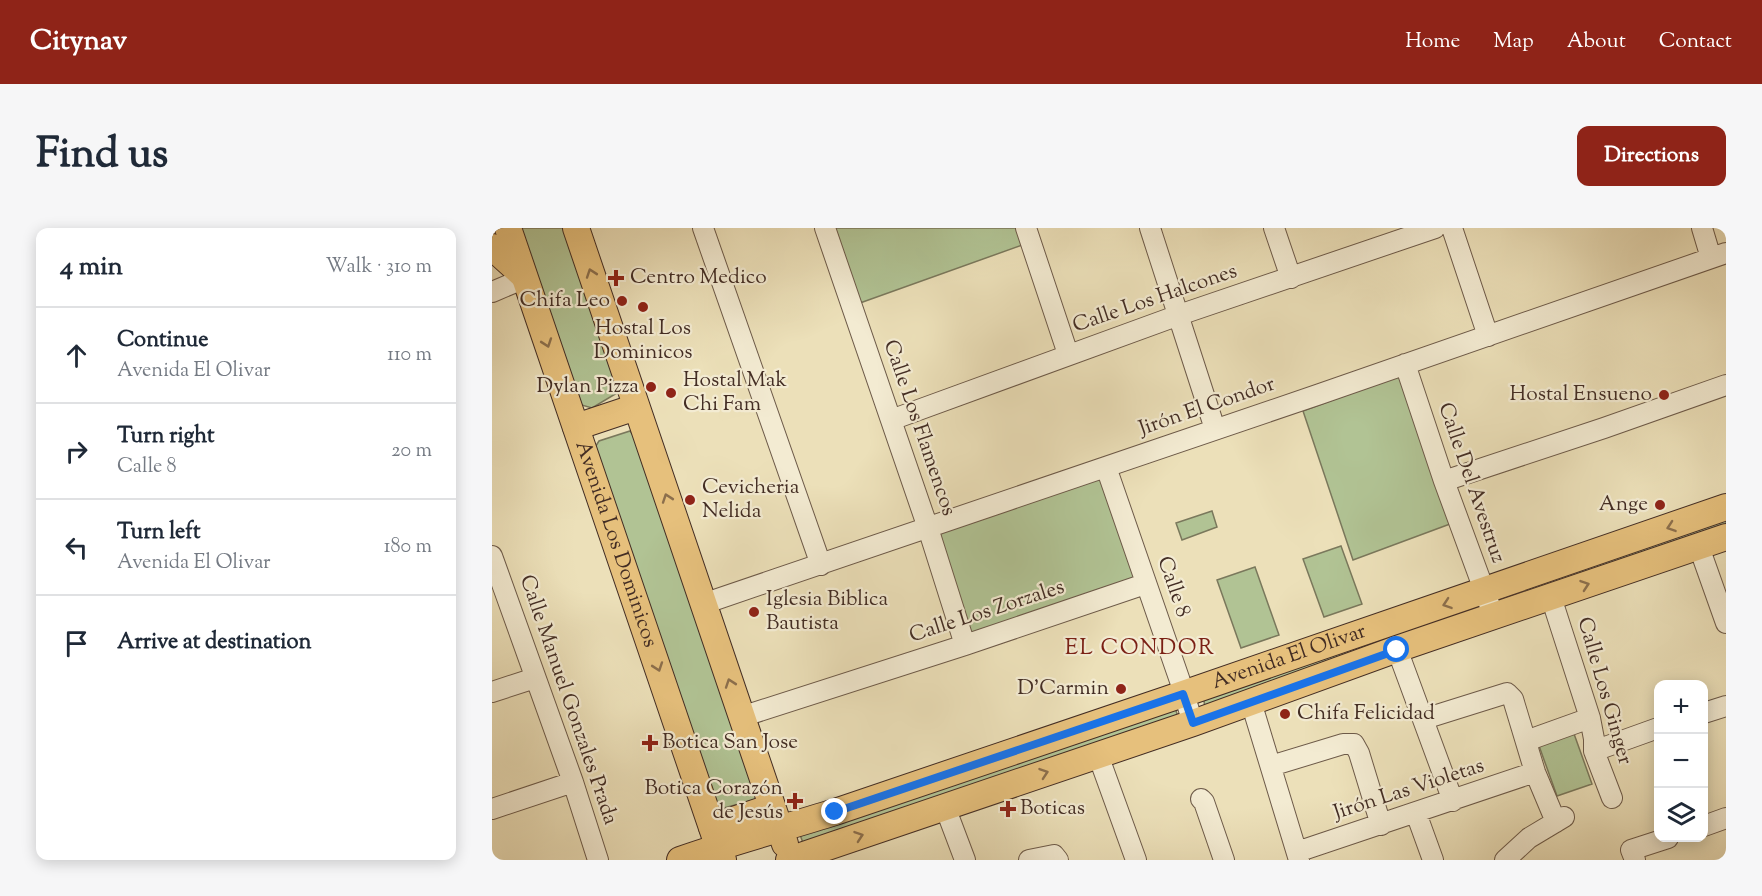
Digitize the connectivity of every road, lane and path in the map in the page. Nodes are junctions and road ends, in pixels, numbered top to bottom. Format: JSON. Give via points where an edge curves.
{"nodes":[{"id":1,"x":508,"y":228,"type":"edge"},
{"id":2,"x":576,"y":228,"type":"edge"},
{"id":3,"x":703,"y":228,"type":"edge"},
{"id":4,"x":825,"y":228,"type":"edge"},
{"id":5,"x":1026,"y":228,"type":"edge"},
{"id":6,"x":1150,"y":228,"type":"edge"},
{"id":7,"x":1274,"y":228,"type":"edge"},
{"id":8,"x":1435,"y":228,"type":"edge"},
{"id":9,"x":1452,"y":228,"type":"edge"},
{"id":10,"x":1702,"y":228,"type":"edge"},
{"id":11,"x":1396,"y":234,"type":"edge"},
{"id":12,"x":492,"y":247,"type":"edge"},
{"id":13,"x":1718,"y":255,"type":"edge"},
{"id":14,"x":525,"y":277,"type":"junction"},
{"id":15,"x":1291,"y":278,"type":"junction"},
{"id":16,"x":492,"y":292,"type":"edge"},
{"id":17,"x":1179,"y":315,"type":"junction"},
{"id":18,"x":1488,"y":336,"type":"junction"},
{"id":19,"x":1068,"y":354,"type":"junction"},
{"id":20,"x":1405,"y":364,"type":"junction"},
{"id":21,"x":1726,"y":385,"type":"edge"},
{"id":22,"x":636,"y":407,"type":"junction"},
{"id":23,"x":891,"y":420,"type":"junction"},
{"id":24,"x":576,"y":427,"type":"junction"},
{"id":25,"x":1215,"y":429,"type":"junction"},
{"id":26,"x":1106,"y":467,"type":"junction"},
{"id":27,"x":1444,"y":481,"type":"junction"},
{"id":28,"x":1726,"y":507,"type":"edge"},
{"id":29,"x":928,"y":528,"type":"junction"},
{"id":30,"x":1726,"y":537,"type":"edge"},
{"id":31,"x":1699,"y":547,"type":"junction"},
{"id":32,"x":492,"y":556,"type":"edge"},
{"id":33,"x":821,"y":565,"type":"junction"},
{"id":34,"x":1146,"y":584,"type":"junction"},
{"id":35,"x":1484,"y":591,"type":"junction"},
{"id":36,"x":1551,"y":597,"type":"junction"},
{"id":37,"x":703,"y":604,"type":"junction"},
{"id":38,"x":1494,"y":617,"type":"junction"},
{"id":39,"x":1726,"y":623,"type":"edge"},
{"id":40,"x":965,"y":645,"type":"junction"},
{"id":41,"x":1397,"y":650,"type":"junction"},
{"id":42,"x":536,"y":678,"type":"junction"},
{"id":43,"x":492,"y":692,"type":"edge"},
{"id":44,"x":1183,"y":694,"type":"junction"},
{"id":45,"x":1251,"y":702,"type":"junction"},
{"id":46,"x":1726,"y":706,"type":"edge"},
{"id":47,"x":1708,"y":712,"type":"edge"},
{"id":48,"x":741,"y":717,"type":"junction"},
{"id":49,"x":1590,"y":718,"type":"junction"},
{"id":50,"x":1424,"y":719,"type":"junction"},
{"id":51,"x":1193,"y":723,"type":"junction"},
{"id":52,"x":1654,"y":731,"type":"edge"},
{"id":53,"x":1526,"y":741,"type":"junction"},
{"id":54,"x":1594,"y":751,"type":"junction"},
{"id":55,"x":1098,"y":755,"type":"junction"},
{"id":56,"x":1271,"y":766,"type":"junction"},
{"id":57,"x":1535,"y":772,"type":"junction"},
{"id":58,"x":573,"y":782,"type":"junction"},
{"id":59,"x":1612,"y":798,"type":"dead end"},
{"id":60,"x":1201,"y":799,"type":"dead end"},
{"id":61,"x":1453,"y":801,"type":"junction"},
{"id":62,"x":945,"y":807,"type":"junction"},
{"id":63,"x":492,"y":809,"type":"edge"},
{"id":64,"x":1416,"y":813,"type":"junction"},
{"id":65,"x":1726,"y":818,"type":"edge"},
{"id":66,"x":776,"y":819,"type":"junction"},
{"id":67,"x":1381,"y":825,"type":"junction"},
{"id":68,"x":1708,"y":825,"type":"edge"},
{"id":69,"x":1658,"y":842,"type":"edge"},
{"id":70,"x":718,"y":844,"type":"edge"},
{"id":71,"x":1633,"y":855,"type":"edge"},
{"id":72,"x":1298,"y":856,"type":"edge"},
{"id":73,"x":1053,"y":857,"type":"edge"},
{"id":74,"x":598,"y":860,"type":"edge"},
{"id":75,"x":680,"y":860,"type":"edge"},
{"id":76,"x":790,"y":860,"type":"edge"},
{"id":77,"x":965,"y":860,"type":"edge"},
{"id":78,"x":1029,"y":860,"type":"edge"},
{"id":79,"x":1136,"y":860,"type":"edge"},
{"id":80,"x":1224,"y":860,"type":"edge"},
{"id":81,"x":1433,"y":860,"type":"edge"},
{"id":82,"x":1505,"y":860,"type":"edge"}],
"edges":[{"from":1,"to":14,"type":"main road","name":"Avenida Los Dominicos"},
{"from":22,"to":2,"type":"main road","one_way":true},
{"from":3,"to":33,"type":"street"},
{"from":4,"to":23,"type":"street","name":"Calle Los Flamencos"},
{"from":5,"to":19,"type":"street"},
{"from":6,"to":17,"type":"street"},
{"from":7,"to":15,"type":"street"},
{"from":8,"to":11,"type":"street","name":"Calle Los Halcones"},
{"from":9,"to":18,"type":"street"},
{"from":10,"to":13,"type":"street"},
{"from":11,"to":15,"type":"street","name":"Calle Los Halcones"},
{"from":12,"to":14,"type":"main road"},
{"from":13,"to":18,"type":"street","name":"Jirón El Condor"},
{"from":14,"to":16,"type":"street"},
{"from":14,"to":24,"type":"main road","name":"Avenida Los Dominicos","one_way":true},
{"from":15,"to":17,"type":"street","name":"Calle Los Halcones"},
{"from":17,"to":19,"type":"street","name":"Calle Los Halcones"},
{"from":17,"to":25,"type":"street"},
{"from":18,"to":20,"type":"street","name":"Jirón El Condor"},
{"from":19,"to":23,"type":"street","name":"Calle Los Halcones"},
{"from":20,"to":25,"type":"street","name":"Jirón El Condor"},
{"from":20,"to":27,"type":"street","name":"Calle Del Avestruz"},
{"from":21,"to":27,"type":"street"},
{"from":22,"to":24,"type":"main road"},
{"from":37,"to":22,"type":"main road","one_way":true},
{"from":23,"to":29,"type":"street","name":"Calle Los Flamencos"},
{"from":24,"to":70,"type":"main road","name":"Avenida Los Dominicos","one_way":true},
{"from":25,"to":26,"type":"street","name":"Jirón El Condor"},
{"from":26,"to":29,"type":"street","name":"Jirón El Condor"},
{"from":26,"to":34,"type":"street","name":"Calle 8"},
{"from":27,"to":35,"type":"street","name":"Calle Del Avestruz"},
{"from":28,"to":35,"type":"main road","name":"Avenida El Olivar","one_way":true},
{"from":29,"to":33,"type":"street","name":"Jirón El Condor"},
{"from":29,"to":40,"type":"street","name":"Calle Los Flamencos"},
{"from":30,"to":31,"type":"main road","name":"Avenida El Olivar"},
{"from":36,"to":31,"type":"main road","name":"Avenida El Olivar","one_way":true},
{"from":31,"to":39,"type":"street"},
{"from":32,"to":42,"type":"street","name":"Calle Manuel Gonzales Prada"},
{"from":33,"to":37,"type":"street","name":"Jirón El Condor"},
{"from":34,"to":40,"type":"street","name":"Calle Los Zorzales"},
{"from":34,"to":44,"type":"street","name":"Calle 8"},
{"from":35,"to":38,"type":"street","name":"Calle Del Avestruz"},
{"from":35,"to":44,"type":"main road","name":"Avenida El Olivar","one_way":true},
{"from":36,"to":38,"type":"main road","name":"Avenida El Olivar"},
{"from":36,"to":49,"type":"street","name":"Calle Los Ginger"},
{"from":48,"to":37,"type":"main road","one_way":true},
{"from":38,"to":41,"type":"main road","name":"Avenida El Olivar"},
{"from":40,"to":48,"type":"street","name":"Calle Los Zorzales"},
{"from":41,"to":45,"type":"main road","name":"Avenida El Olivar"},
{"from":41,"to":50,"type":"street"},
{"from":42,"to":43,"type":"street"},
{"from":42,"to":58,"type":"street","name":"Calle Manuel Gonzales Prada"},
{"from":44,"to":51,"type":"street","name":"Calle 8"},
{"from":44,"to":66,"type":"main road","name":"Avenida El Olivar"},
{"from":45,"to":51,"type":"main road","name":"Avenida El Olivar"},
{"from":45,"to":56,"type":"street"},
{"from":46,"to":47,"type":"street"},
{"from":48,"to":66,"type":"main road"},
{"from":49,"to":53,"type":"street"},
{"from":49,"to":54,"type":"street","name":"Calle Los Ginger"},
{"from":50,"to":53,"type":"street","via":[[1507,693],[1513,699]]},
{"from":50,"to":61,"type":"street"},
{"from":51,"to":55,"type":"main road","name":"Avenida El Olivar"},
{"from":52,"to":54,"type":"street"},
{"from":53,"to":57,"type":"street"},
{"from":54,"to":59,"type":"street","name":"Calle Los Ginger"},
{"from":62,"to":55,"type":"main road","name":"Avenida El Olivar","one_way":true},
{"from":55,"to":79,"type":"street"},
{"from":56,"to":67,"type":"street","via":[[1353,744]]},
{"from":56,"to":72,"type":"street"},
{"from":57,"to":61,"type":"street","name":"Jirón Las Violetas"},
{"from":57,"to":82,"type":"street","via":[[1560,819],[1529,838]]},
{"from":58,"to":63,"type":"street"},
{"from":58,"to":74,"type":"street","name":"Calle Manuel Gonzales Prada"},
{"from":60,"to":80,"type":"street"},
{"from":61,"to":64,"type":"street","name":"Jirón Las Violetas"},
{"from":76,"to":62,"type":"main road","name":"Avenida El Olivar","one_way":true},
{"from":62,"to":77,"type":"street"},
{"from":64,"to":67,"type":"street","name":"Jirón Las Violetas"},
{"from":64,"to":81,"type":"street"},
{"from":65,"to":68,"type":"street"},
{"from":66,"to":70,"type":"main road","name":"Avenida El Olivar"},
{"from":66,"to":76,"type":"main road"},
{"from":67,"to":72,"type":"street","name":"Jirón Las Violetas"},
{"from":69,"to":71,"type":"street"},
{"from":70,"to":75,"type":"main road"},
{"from":73,"to":78,"type":"street"}]}
